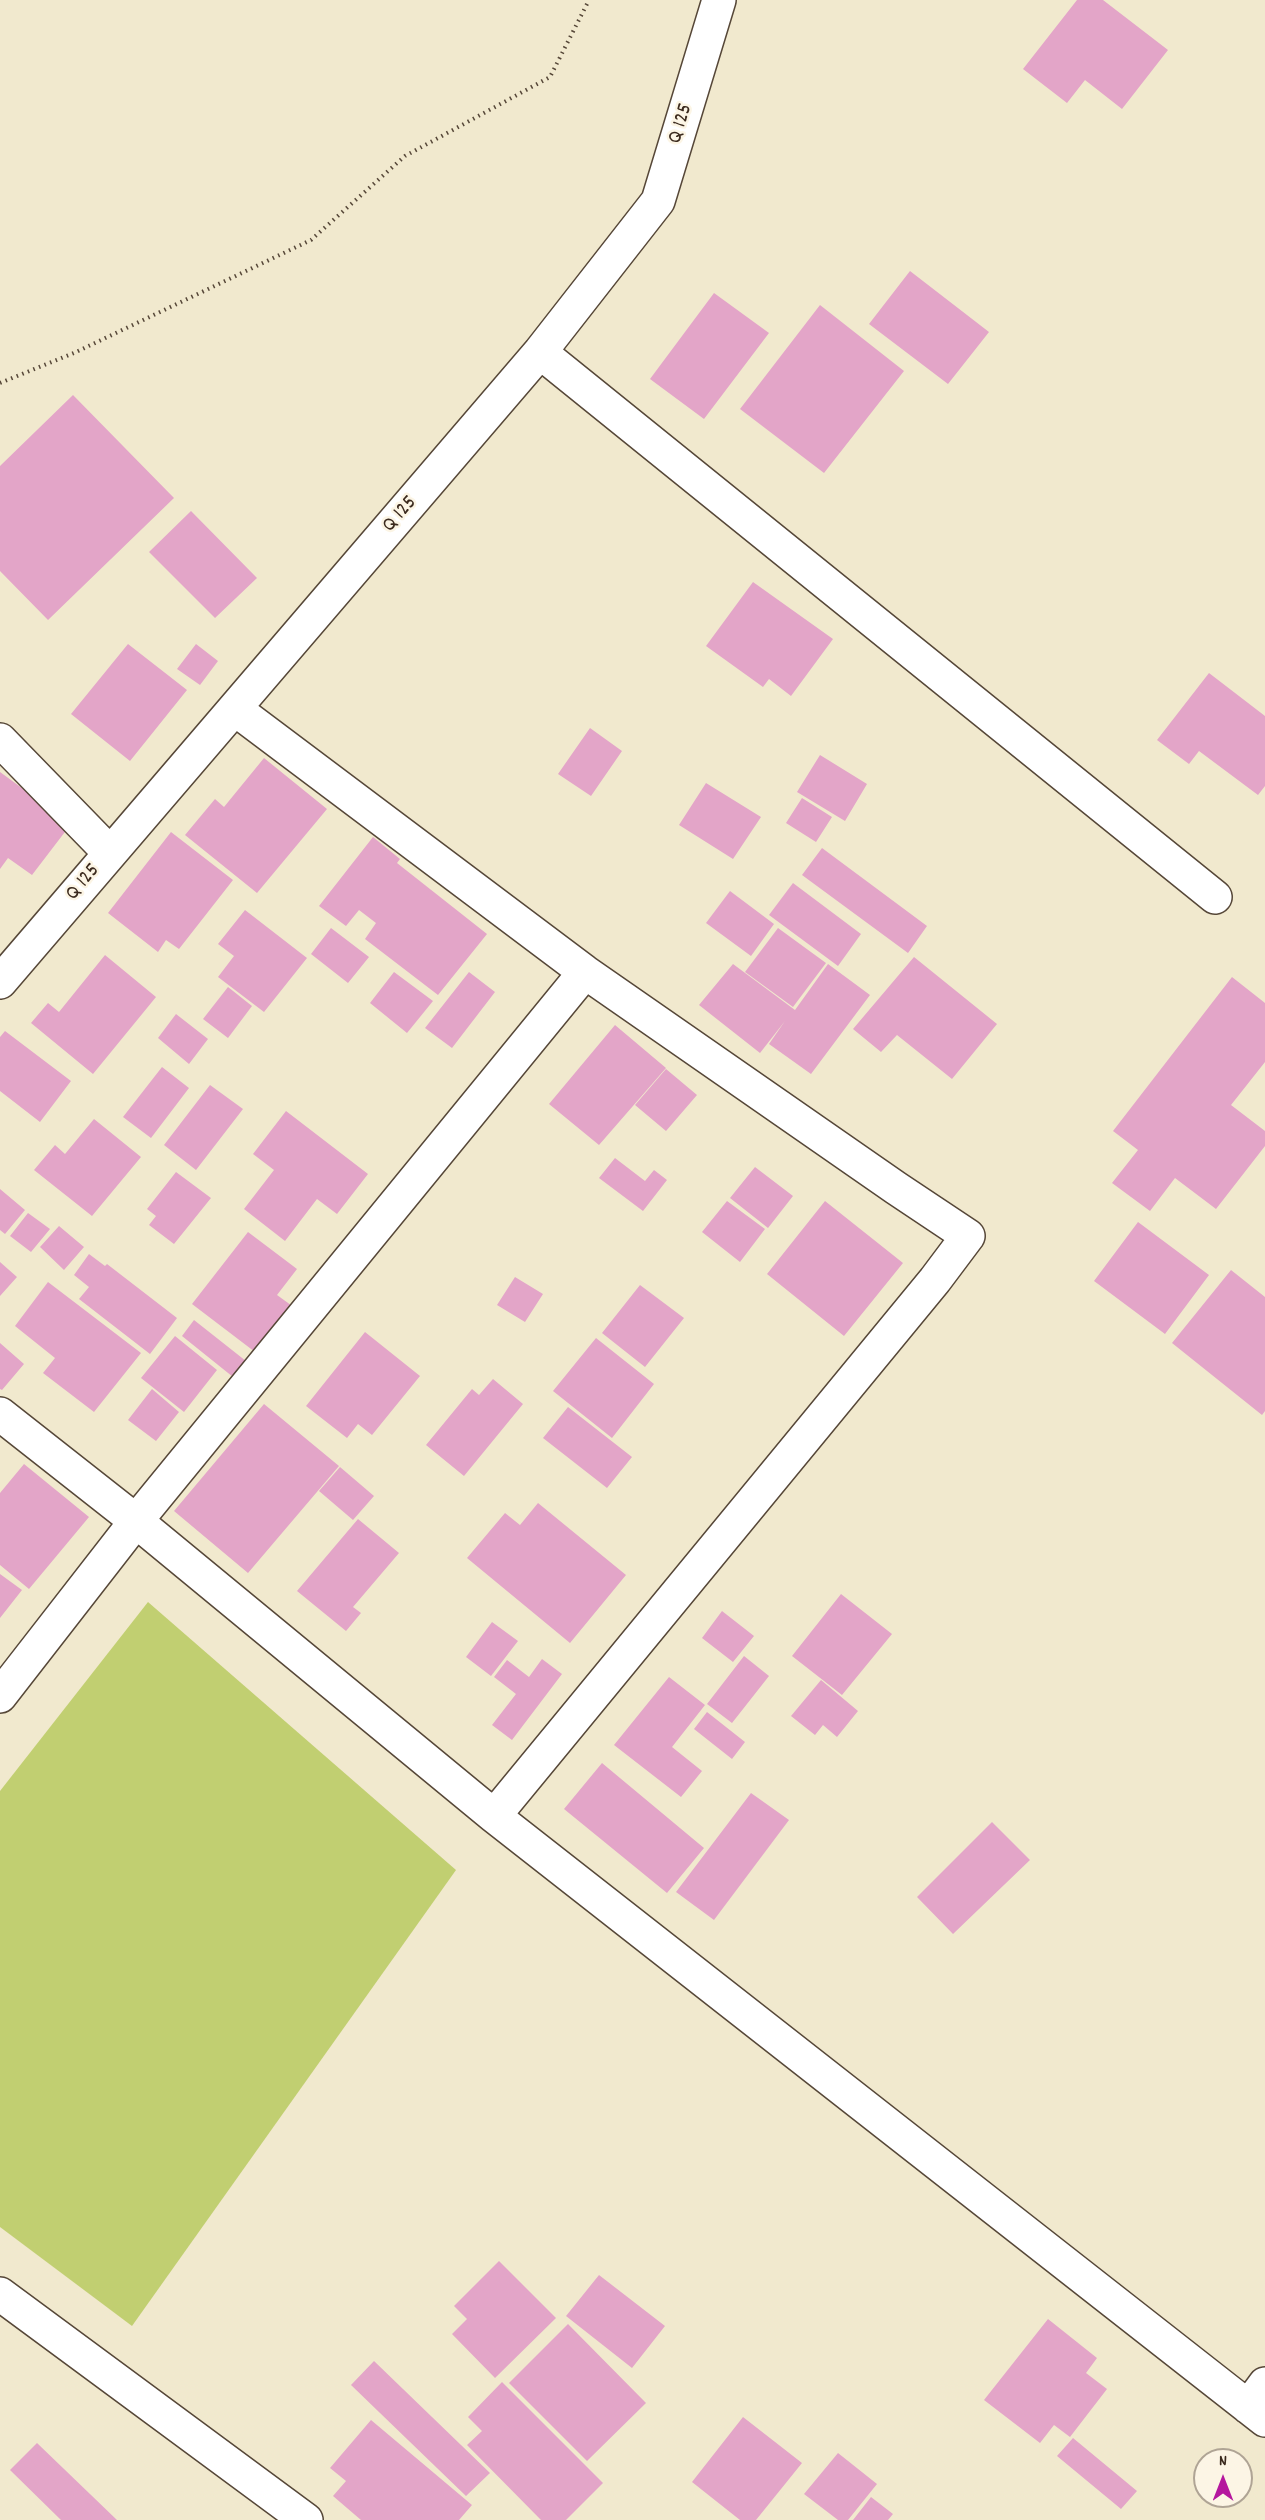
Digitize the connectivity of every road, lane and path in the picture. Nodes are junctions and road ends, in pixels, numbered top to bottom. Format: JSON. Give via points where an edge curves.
{"nodes":[{"id":1,"x":589,"y":0,"type":"edge"},
{"id":2,"x":719,"y":0,"type":"edge"},
{"id":3,"x":540,"y":352,"type":"junction"},
{"id":4,"x":0,"y":383,"type":"edge"},
{"id":5,"x":236,"y":709,"type":"junction"},
{"id":6,"x":0,"y":740,"type":"edge"},
{"id":7,"x":110,"y":853,"type":"junction"},
{"id":8,"x":1215,"y":897,"type":"dead end"},
{"id":9,"x":585,"y":972,"type":"junction"},
{"id":10,"x":0,"y":982,"type":"edge"},
{"id":11,"x":0,"y":1414,"type":"edge"},
{"id":12,"x":136,"y":1521,"type":"junction"},
{"id":13,"x":0,"y":1696,"type":"edge"},
{"id":14,"x":494,"y":1816,"type":"junction"},
{"id":15,"x":0,"y":2294,"type":"edge"},
{"id":16,"x":1259,"y":2404,"type":"edge"},
{"id":17,"x":306,"y":2520,"type":"edge"}],
"edges":[{"from":1,"to":4,"type":"path","via":[[550,77],[405,156],[311,240],[74,353]]},
{"from":2,"to":3,"type":"street","name":"Q 125","via":[[658,201]]},
{"from":3,"to":5,"type":"street","name":"Q 125"},
{"from":3,"to":8,"type":"street"},
{"from":5,"to":7,"type":"street","name":"Q 125"},
{"from":5,"to":9,"type":"street"},
{"from":6,"to":7,"type":"street"},
{"from":7,"to":10,"type":"street","name":"Q 125"},
{"from":9,"to":12,"type":"street"},
{"from":9,"to":14,"type":"street","via":[[969,1236]]},
{"from":11,"to":12,"type":"street"},
{"from":12,"to":13,"type":"street"},
{"from":12,"to":14,"type":"street"},
{"from":14,"to":16,"type":"street"},
{"from":15,"to":17,"type":"street"}]}
